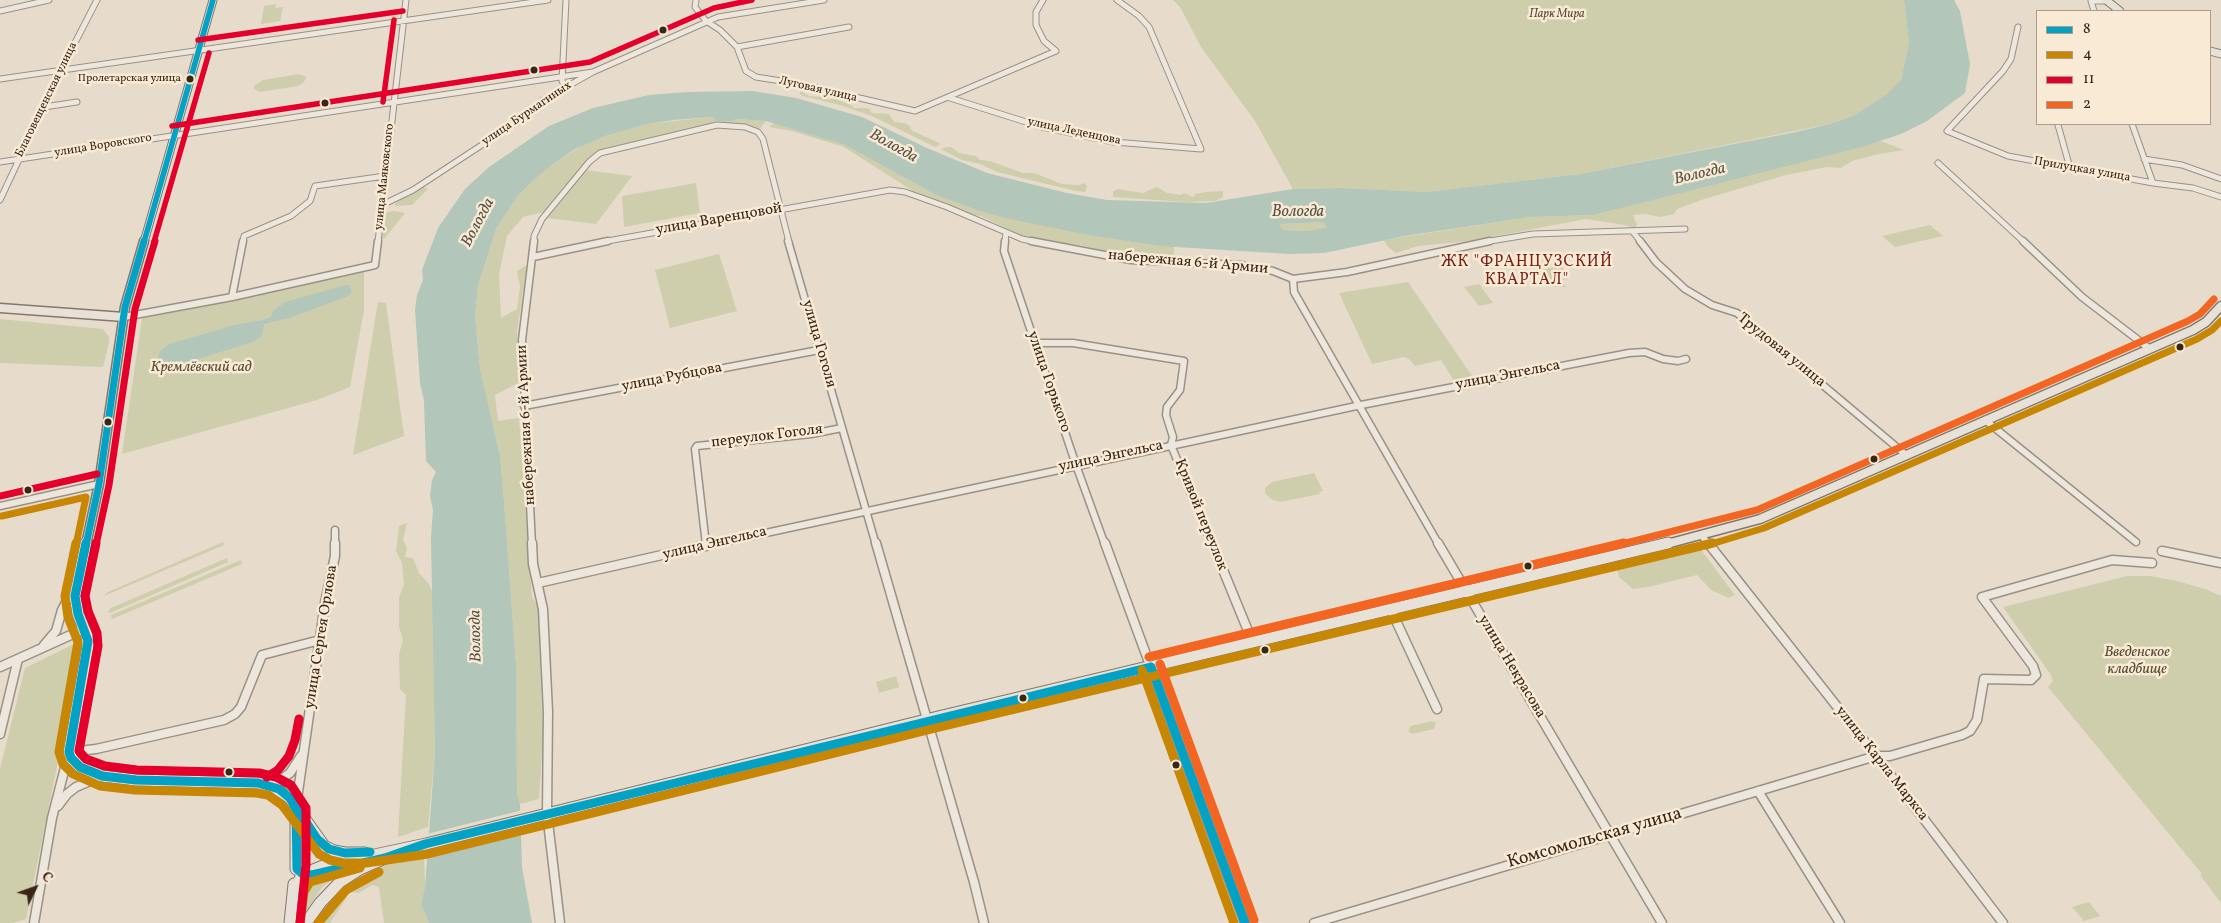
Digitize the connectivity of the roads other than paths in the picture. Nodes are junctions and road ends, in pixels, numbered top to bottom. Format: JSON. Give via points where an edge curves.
{"nodes":[{"id":1,"x":49,"y":0,"type":"edge"},
{"id":2,"x":97,"y":0,"type":"edge"},
{"id":3,"x":213,"y":0,"type":"edge"},
{"id":4,"x":406,"y":0,"type":"edge"},
{"id":5,"x":548,"y":0,"type":"edge"},
{"id":6,"x":566,"y":0,"type":"edge"},
{"id":7,"x":696,"y":0,"type":"edge"},
{"id":8,"x":824,"y":0,"type":"edge"},
{"id":9,"x":1043,"y":0,"type":"edge"},
{"id":10,"x":1117,"y":0,"type":"edge"},
{"id":11,"x":2106,"y":0,"type":"edge"},
{"id":12,"x":2094,"y":10,"type":"edge"},
{"id":13,"x":2119,"y":10,"type":"edge"},
{"id":14,"x":0,"y":11,"type":"edge"},
{"id":15,"x":404,"y":21,"type":"junction"},
{"id":16,"x":706,"y":22,"type":"junction"},
{"id":17,"x":849,"y":27,"type":"dead end"},
{"id":18,"x":2018,"y":27,"type":"dead end"},
{"id":19,"x":737,"y":47,"type":"junction"},
{"id":20,"x":199,"y":50,"type":"junction"},
{"id":21,"x":61,"y":70,"type":"junction"},
{"id":22,"x":592,"y":72,"type":"junction"},
{"id":23,"x":564,"y":76,"type":"junction"},
{"id":24,"x":0,"y":79,"type":"edge"},
{"id":25,"x":564,"y":86,"type":"junction"},
{"id":26,"x":950,"y":98,"type":"junction"},
{"id":27,"x":77,"y":102,"type":"dead end"},
{"id":28,"x":393,"y":103,"type":"junction"},
{"id":29,"x":44,"y":107,"type":"junction"},
{"id":30,"x":2132,"y":125,"type":"edge"},
{"id":31,"x":2058,"y":126,"type":"dead end"},
{"id":32,"x":174,"y":136,"type":"junction"},
{"id":33,"x":763,"y":139,"type":"joint"},
{"id":34,"x":18,"y":159,"type":"junction"},
{"id":35,"x":2144,"y":159,"type":"junction"},
{"id":36,"x":0,"y":162,"type":"edge"},
{"id":37,"x":1938,"y":163,"type":"dead end"},
{"id":38,"x":2070,"y":168,"type":"junction"},
{"id":39,"x":385,"y":176,"type":"junction"},
{"id":40,"x":2221,"y":178,"type":"edge"},
{"id":41,"x":2152,"y":183,"type":"junction"},
{"id":42,"x":905,"y":192,"type":"joint"},
{"id":43,"x":2221,"y":197,"type":"edge"},
{"id":44,"x":0,"y":200,"type":"edge"},
{"id":45,"x":382,"y":205,"type":"junction"},
{"id":46,"x":780,"y":209,"type":"junction"},
{"id":47,"x":1685,"y":229,"type":"dead end"},
{"id":48,"x":1633,"y":232,"type":"junction"},
{"id":49,"x":1006,"y":233,"type":"junction"},
{"id":50,"x":533,"y":257,"type":"junction"},
{"id":51,"x":1293,"y":279,"type":"junction"},
{"id":52,"x":232,"y":297,"type":"junction"},
{"id":53,"x":2221,"y":306,"type":"edge"},
{"id":54,"x":0,"y":308,"type":"edge"},
{"id":55,"x":124,"y":317,"type":"junction"},
{"id":56,"x":1035,"y":343,"type":"junction"},
{"id":57,"x":2150,"y":348,"type":"junction"},
{"id":58,"x":819,"y":350,"type":"junction"},
{"id":59,"x":1686,"y":359,"type":"dead end"},
{"id":60,"x":1360,"y":404,"type":"junction"},
{"id":61,"x":524,"y":406,"type":"junction"},
{"id":62,"x":1985,"y":420,"type":"junction"},
{"id":63,"x":842,"y":428,"type":"junction"},
{"id":64,"x":1171,"y":445,"type":"junction"},
{"id":65,"x":1906,"y":456,"type":"junction"},
{"id":66,"x":1076,"y":465,"type":"junction"},
{"id":67,"x":99,"y":484,"type":"junction"},
{"id":68,"x":0,"y":506,"type":"edge"},
{"id":69,"x":865,"y":510,"type":"junction"},
{"id":70,"x":335,"y":530,"type":"dead end"},
{"id":71,"x":1702,"y":536,"type":"junction"},
{"id":72,"x":2136,"y":542,"type":"dead end"},
{"id":73,"x":706,"y":546,"type":"junction"},
{"id":74,"x":2162,"y":551,"type":"dead end"},
{"id":75,"x":2152,"y":563,"type":"dead end"},
{"id":76,"x":2221,"y":564,"type":"edge"},
{"id":77,"x":78,"y":580,"type":"junction"},
{"id":78,"x":538,"y":583,"type":"junction"},
{"id":79,"x":1467,"y":592,"type":"junction"},
{"id":80,"x":1391,"y":610,"type":"junction"},
{"id":81,"x":84,"y":629,"type":"junction"},
{"id":82,"x":320,"y":640,"type":"junction"},
{"id":83,"x":1253,"y":643,"type":"junction"},
{"id":84,"x":38,"y":650,"type":"junction"},
{"id":85,"x":18,"y":659,"type":"junction"},
{"id":86,"x":0,"y":666,"type":"edge"},
{"id":87,"x":1151,"y":667,"type":"junction"},
{"id":88,"x":1437,"y":709,"type":"dead end"},
{"id":89,"x":926,"y":721,"type":"junction"},
{"id":90,"x":0,"y":734,"type":"edge"},
{"id":91,"x":306,"y":744,"type":"junction"},
{"id":92,"x":69,"y":752,"type":"junction"},
{"id":93,"x":1876,"y":756,"type":"junction"},
{"id":94,"x":102,"y":776,"type":"junction"},
{"id":95,"x":272,"y":786,"type":"junction"},
{"id":96,"x":1758,"y":791,"type":"junction"},
{"id":97,"x":296,"y":809,"type":"junction"},
{"id":98,"x":54,"y":813,"type":"junction"},
{"id":99,"x":548,"y":818,"type":"junction"},
{"id":100,"x":1610,"y":835,"type":"junction"},
{"id":101,"x":426,"y":844,"type":"junction"},
{"id":102,"x":402,"y":849,"type":"junction"},
{"id":103,"x":385,"y":858,"type":"junction"},
{"id":104,"x":296,"y":864,"type":"junction"},
{"id":105,"x":303,"y":874,"type":"junction"},
{"id":106,"x":294,"y":889,"type":"junction"},
{"id":107,"x":34,"y":923,"type":"edge"},
{"id":108,"x":290,"y":923,"type":"edge"},
{"id":109,"x":306,"y":923,"type":"edge"},
{"id":110,"x":560,"y":923,"type":"edge"},
{"id":111,"x":984,"y":923,"type":"edge"},
{"id":112,"x":1245,"y":923,"type":"edge"},
{"id":113,"x":1314,"y":923,"type":"edge"},
{"id":114,"x":1662,"y":923,"type":"edge"},
{"id":115,"x":1840,"y":923,"type":"edge"},
{"id":116,"x":2002,"y":923,"type":"edge"}],
"edges":[{"from":1,"to":14,"type":"street"},
{"from":2,"to":21,"type":"street","name":"Благовещенская улица"},
{"from":3,"to":20,"type":"main road"},
{"from":4,"to":15,"type":"street","name":"улица Маяковского"},
{"from":5,"to":15,"type":"street"},
{"from":6,"to":23,"type":"street"},
{"from":7,"to":16,"type":"street","via":[[695,7]]},
{"from":8,"to":16,"type":"street","name":"улица Бурмагиных","via":[[746,11]]},
{"from":9,"to":26,"type":"street","via":[[1036,12],[1036,25],[1041,37],[1056,51]]},
{"from":10,"to":26,"type":"street","name":"улица Леденцова","via":[[1149,27],[1201,149],[1114,142],[1042,127]]},
{"from":11,"to":12,"type":"street","via":[[2091,1]]},
{"from":11,"to":13,"type":"main road"},
{"from":15,"to":20,"type":"street"},
{"from":15,"to":28,"type":"street","name":"улица Маяковского"},
{"from":16,"to":19,"type":"street","via":[[720,30]]},
{"from":16,"to":22,"type":"street","name":"улица Бурмагиных"},
{"from":17,"to":19,"type":"street"},
{"from":18,"to":38,"type":"street","name":"Прилуцкая улица","via":[[2011,59],[2003,71],[1947,131],[2008,156]]},
{"from":19,"to":26,"type":"street","name":"Луговая улица","via":[[746,71],[756,77],[916,111]]},
{"from":20,"to":21,"type":"street"},
{"from":20,"to":32,"type":"main road"},
{"from":21,"to":24,"type":"street"},
{"from":21,"to":29,"type":"street","name":"Благовещенская улица"},
{"from":22,"to":23,"type":"street","name":"улица Воровского"},
{"from":22,"to":25,"type":"street","name":"улица Бурмагиных"},
{"from":23,"to":25,"type":"street"},
{"from":23,"to":28,"type":"street","name":"улица Воровского"},
{"from":25,"to":45,"type":"street","name":"улица Бурмагиных","via":[[520,120],[413,190]]},
{"from":27,"to":29,"type":"street"},
{"from":28,"to":32,"type":"street","name":"улица Воровского"},
{"from":28,"to":39,"type":"street","name":"улица Маяковского"},
{"from":29,"to":34,"type":"street","name":"Благовещенская улица"},
{"from":30,"to":35,"type":"street"},
{"from":31,"to":38,"type":"street"},
{"from":32,"to":34,"type":"street","name":"улица Воровского"},
{"from":32,"to":55,"type":"main road"},
{"from":33,"to":46,"type":"street","name":"улица Гоголя"},
{"from":33,"to":50,"type":"street","name":"набережная 6-й Армии","via":[[753,129],[717,125],[600,153],[542,219],[534,236]]},
{"from":34,"to":36,"type":"street","name":"улица Воровского"},
{"from":34,"to":44,"type":"street","name":"Благовещенская улица"},
{"from":35,"to":40,"type":"street","via":[[2182,165]]},
{"from":35,"to":41,"type":"street"},
{"from":37,"to":57,"type":"street","via":[[2082,297]]},
{"from":38,"to":41,"type":"street","name":"Прилуцкая улица"},
{"from":39,"to":45,"type":"street","name":"улица Маяковского"},
{"from":39,"to":52,"type":"street","via":[[315,186],[310,201],[291,216],[244,236]]},
{"from":41,"to":43,"type":"street","name":"Прилуцкая улица","via":[[2193,188]]},
{"from":42,"to":46,"type":"street","name":"улица Варенцовой","via":[[890,190]]},
{"from":42,"to":49,"type":"street","name":"набережная 6-й Армии"},
{"from":45,"to":52,"type":"street","name":"улица Маяковского","via":[[375,265]]},
{"from":46,"to":50,"type":"street","name":"улица Варенцовой"},
{"from":46,"to":58,"type":"street","name":"улица Гоголя"},
{"from":47,"to":48,"type":"street","name":"набережная 6-й Армии"},
{"from":48,"to":51,"type":"street","name":"набережная 6-й Армии","via":[[1601,230],[1533,234],[1347,272]]},
{"from":48,"to":65,"type":"street","name":"Трудовая улица","via":[[1656,262],[1686,288],[1712,305],[1737,313]]},
{"from":49,"to":51,"type":"street","name":"набережная 6-й Армии","via":[[1102,255],[1161,262],[1240,265],[1273,271]]},
{"from":49,"to":56,"type":"street","name":"улица Горького","via":[[1004,251]]},
{"from":50,"to":61,"type":"street","name":"набережная 6-й Армии","via":[[522,340]]},
{"from":51,"to":60,"type":"street","name":"улица Некрасова","via":[[1294,292]]},
{"from":52,"to":55,"type":"street"},
{"from":53,"to":57,"type":"main road","via":[[2193,330]]},
{"from":54,"to":55,"type":"main road"},
{"from":55,"to":67,"type":"main road"},
{"from":56,"to":64,"type":"street","name":"Кривой переулок","via":[[1073,342],[1184,361],[1180,390],[1167,407],[1166,415],[1173,437]]},
{"from":56,"to":66,"type":"street","name":"улица Горького"},
{"from":57,"to":62,"type":"main road"},
{"from":58,"to":61,"type":"street","name":"улица Рубцова"},
{"from":58,"to":63,"type":"street","name":"улица Гоголя"},
{"from":59,"to":60,"type":"street","name":"улица Энгельса","via":[[1678,361],[1645,352],[1629,353]]},
{"from":60,"to":64,"type":"street","name":"улица Энгельса"},
{"from":60,"to":79,"type":"street","name":"улица Некрасова"},
{"from":61,"to":78,"type":"street","name":"набережная 6-й Армии","via":[[533,564]]},
{"from":62,"to":65,"type":"main road"},
{"from":62,"to":72,"type":"street"},
{"from":63,"to":69,"type":"street","name":"улица Гоголя"},
{"from":63,"to":73,"type":"street","name":"переулок Гоголя","via":[[700,445],[695,449]]},
{"from":64,"to":66,"type":"street","name":"улица Энгельса"},
{"from":64,"to":83,"type":"street","name":"Кривой переулок"},
{"from":65,"to":71,"type":"main road","via":[[1760,519]]},
{"from":66,"to":69,"type":"street","name":"улица Энгельса"},
{"from":66,"to":87,"type":"street","name":"улица Горького"},
{"from":67,"to":68,"type":"street"},
{"from":67,"to":77,"type":"main road"},
{"from":69,"to":73,"type":"street","name":"улица Энгельса"},
{"from":69,"to":89,"type":"street","name":"улица Гоголя"},
{"from":70,"to":82,"type":"street","name":"улица Сергея Орлова","via":[[334,556]]},
{"from":71,"to":79,"type":"main road"},
{"from":71,"to":93,"type":"street","name":"улица Карла Маркса"},
{"from":73,"to":78,"type":"street","name":"улица Энгельса"},
{"from":74,"to":76,"type":"street"},
{"from":75,"to":93,"type":"street","name":"Комсомольская улица","via":[[2112,560],[1982,597],[2035,670],[2035,678],[1984,679],[1977,720],[1970,731],[1890,756]]},
{"from":77,"to":81,"type":"main road","via":[[75,604]]},
{"from":77,"to":84,"type":"street","via":[[56,631]]},
{"from":78,"to":99,"type":"street","name":"набережная 6-й Армии","via":[[543,609],[548,708]]},
{"from":79,"to":80,"type":"main road"},
{"from":79,"to":100,"type":"street","name":"улица Некрасова"},
{"from":80,"to":83,"type":"main road"},
{"from":80,"to":88,"type":"street"},
{"from":81,"to":84,"type":"street"},
{"from":81,"to":92,"type":"main road","via":[[88,641],[87,654]]},
{"from":82,"to":91,"type":"street","name":"улица Сергея Орлова"},
{"from":82,"to":92,"type":"street","via":[[262,655],[240,707],[224,720],[96,750]]},
{"from":83,"to":87,"type":"main road"},
{"from":84,"to":85,"type":"street"},
{"from":85,"to":86,"type":"street"},
{"from":85,"to":90,"type":"street"},
{"from":87,"to":89,"type":"main road"},
{"from":87,"to":112,"type":"street","name":"улица Горького"},
{"from":89,"to":99,"type":"main road"},
{"from":89,"to":111,"type":"street","name":"улица Гоголя"},
{"from":91,"to":95,"type":"street","via":[[295,767]]},
{"from":91,"to":97,"type":"street","name":"улица Сергея Орлова"},
{"from":92,"to":94,"type":"main road","via":[[80,767]]},
{"from":92,"to":98,"type":"street"},
{"from":93,"to":96,"type":"street","name":"Комсомольская улица"},
{"from":93,"to":116,"type":"street","name":"улица Карла Маркса"},
{"from":94,"to":95,"type":"main road"},
{"from":94,"to":98,"type":"street","via":[[76,787]]},
{"from":95,"to":97,"type":"main road","via":[[285,793]]},
{"from":96,"to":100,"type":"street","name":"Комсомольская улица"},
{"from":96,"to":115,"type":"street"},
{"from":97,"to":102,"type":"main road","via":[[317,839],[334,851],[358,853]]},
{"from":97,"to":104,"type":"main road","name":"улица Сергея Орлова"},
{"from":98,"to":107,"type":"street"},
{"from":99,"to":101,"type":"main road","via":[[530,818]]},
{"from":99,"to":110,"type":"street"},
{"from":100,"to":113,"type":"street","name":"Комсомольская улица"},
{"from":100,"to":114,"type":"street","name":"улица Некрасова"},
{"from":101,"to":102,"type":"main road"},
{"from":101,"to":103,"type":"main road"},
{"from":102,"to":105,"type":"main road","via":[[323,866]]},
{"from":103,"to":105,"type":"main road","via":[[322,873]]},
{"from":103,"to":109,"type":"main road","via":[[340,882]]},
{"from":104,"to":105,"type":"main road"},
{"from":104,"to":106,"type":"main road","name":"улица Сергея Орлова"},
{"from":105,"to":106,"type":"main road"},
{"from":106,"to":108,"type":"main road","name":"улица Сергея Орлова"}]}
